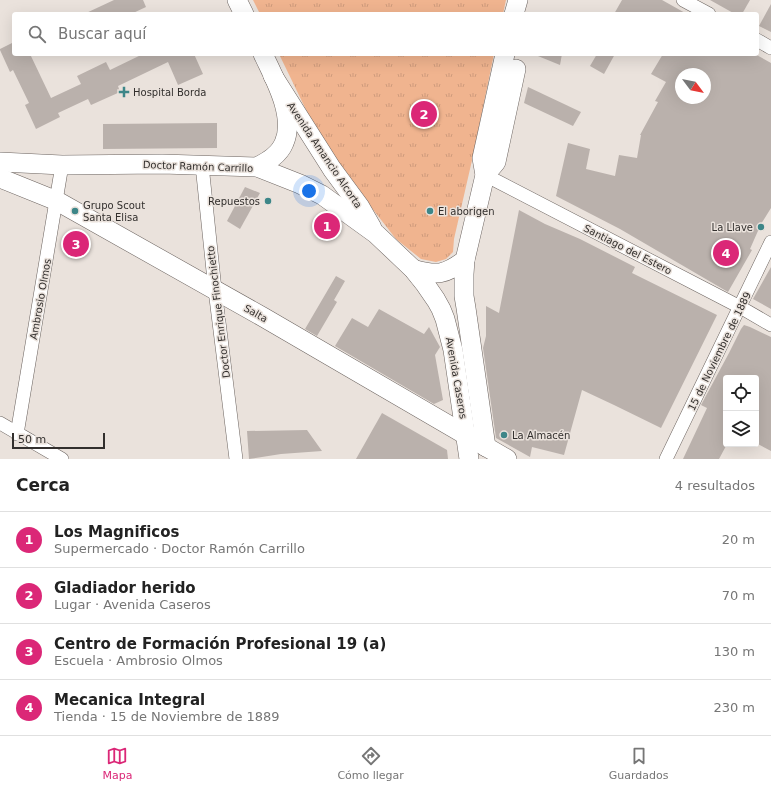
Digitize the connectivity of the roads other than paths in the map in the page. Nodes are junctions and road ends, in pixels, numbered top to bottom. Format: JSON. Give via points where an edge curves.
{"nodes":[{"id":1,"x":237,"y":0,"type":"edge"},
{"id":2,"x":518,"y":0,"type":"edge"},
{"id":3,"x":530,"y":0,"type":"edge"},
{"id":4,"x":683,"y":0,"type":"edge"},
{"id":5,"x":243,"y":12,"type":"edge"},
{"id":6,"x":515,"y":12,"type":"edge"},
{"id":7,"x":527,"y":12,"type":"edge"},
{"id":8,"x":705,"y":12,"type":"edge"},
{"id":9,"x":759,"y":41,"type":"edge"},
{"id":10,"x":771,"y":48,"type":"edge"},
{"id":11,"x":264,"y":56,"type":"edge"},
{"id":12,"x":505,"y":56,"type":"edge"},
{"id":13,"x":519,"y":56,"type":"edge"},
{"id":14,"x":273,"y":76,"type":"junction"},
{"id":15,"x":0,"y":162,"type":"edge"},
{"id":16,"x":62,"y":165,"type":"junction"},
{"id":17,"x":202,"y":165,"type":"junction"},
{"id":18,"x":257,"y":167,"type":"junction"},
{"id":19,"x":485,"y":175,"type":"junction"},
{"id":20,"x":0,"y":178,"type":"edge"},
{"id":21,"x":57,"y":201,"type":"junction"},
{"id":22,"x":376,"y":234,"type":"junction"},
{"id":23,"x":771,"y":242,"type":"edge"},
{"id":24,"x":465,"y":260,"type":"junction"},
{"id":25,"x":413,"y":269,"type":"junction"},
{"id":26,"x":215,"y":290,"type":"junction"},
{"id":27,"x":740,"y":307,"type":"junction"},
{"id":28,"x":771,"y":325,"type":"edge"},
{"id":29,"x":0,"y":424,"type":"edge"},
{"id":30,"x":17,"y":434,"type":"junction"},
{"id":31,"x":466,"y":435,"type":"junction"},
{"id":32,"x":486,"y":447,"type":"junction"},
{"id":33,"x":62,"y":459,"type":"edge"},
{"id":34,"x":236,"y":459,"type":"edge"},
{"id":35,"x":469,"y":459,"type":"edge"},
{"id":36,"x":507,"y":459,"type":"edge"},
{"id":37,"x":666,"y":459,"type":"edge"}],
"edges":[{"from":1,"to":5,"type":"main road"},
{"from":2,"to":6,"type":"main road"},
{"from":3,"to":7,"type":"main road"},
{"from":4,"to":8,"type":"street"},
{"from":9,"to":10,"type":"street"},
{"from":11,"to":14,"type":"main road","name":"Avenida Amancio Alcorta"},
{"from":12,"to":19,"type":"main road","name":"Avenida Caseros","via":[[482,158]]},
{"from":13,"to":19,"type":"main road","name":"Avenida Caseros","via":[[496,162]]},
{"from":14,"to":18,"type":"main road","name":"Avenida Amancio Alcorta","via":[[287,116],[286,136],[283,146],[272,158]]},
{"from":14,"to":22,"type":"main road","name":"Avenida Amancio Alcorta"},
{"from":15,"to":16,"type":"main road","name":"Doctor Ramón Carrillo"},
{"from":16,"to":17,"type":"main road","name":"Doctor Ramón Carrillo"},
{"from":16,"to":21,"type":"street","name":"Ambrosio Olmos"},
{"from":17,"to":18,"type":"main road","name":"Doctor Ramón Carrillo"},
{"from":17,"to":26,"type":"street","name":"Doctor Enrique Finochietto"},
{"from":18,"to":22,"type":"main road","name":"Doctor Ramón Carrillo","via":[[311,189]]},
{"from":19,"to":24,"type":"main road","name":"Avenida Caseros"},
{"from":19,"to":27,"type":"street","name":"Santiago del Estero"},
{"from":20,"to":21,"type":"main road","name":"Salta"},
{"from":21,"to":26,"type":"main road","name":"Salta"},
{"from":21,"to":30,"type":"street","name":"Ambrosio Olmos"},
{"from":22,"to":25,"type":"main road","name":"Doctor Ramón Carrillo"},
{"from":23,"to":27,"type":"street","name":"15 de Noviembre de 1889"},
{"from":24,"to":25,"type":"main road","via":[[444,272],[423,272]]},
{"from":24,"to":32,"type":"main road","name":"Avenida Caseros","via":[[464,296]]},
{"from":25,"to":31,"type":"main road","name":"Avenida Caseros","via":[[436,300],[444,319],[456,362]]},
{"from":26,"to":31,"type":"main road","name":"Salta"},
{"from":26,"to":34,"type":"street","name":"Doctor Enrique Finochietto"},
{"from":27,"to":28,"type":"street","name":"Santiago del Estero"},
{"from":27,"to":37,"type":"street","name":"15 de Noviembre de 1889"},
{"from":29,"to":30,"type":"street"},
{"from":30,"to":33,"type":"street"},
{"from":31,"to":32,"type":"main road","name":"Salta"},
{"from":31,"to":35,"type":"main road","name":"Avenida Caseros"},
{"from":32,"to":36,"type":"main road","name":"Salta"}]}
